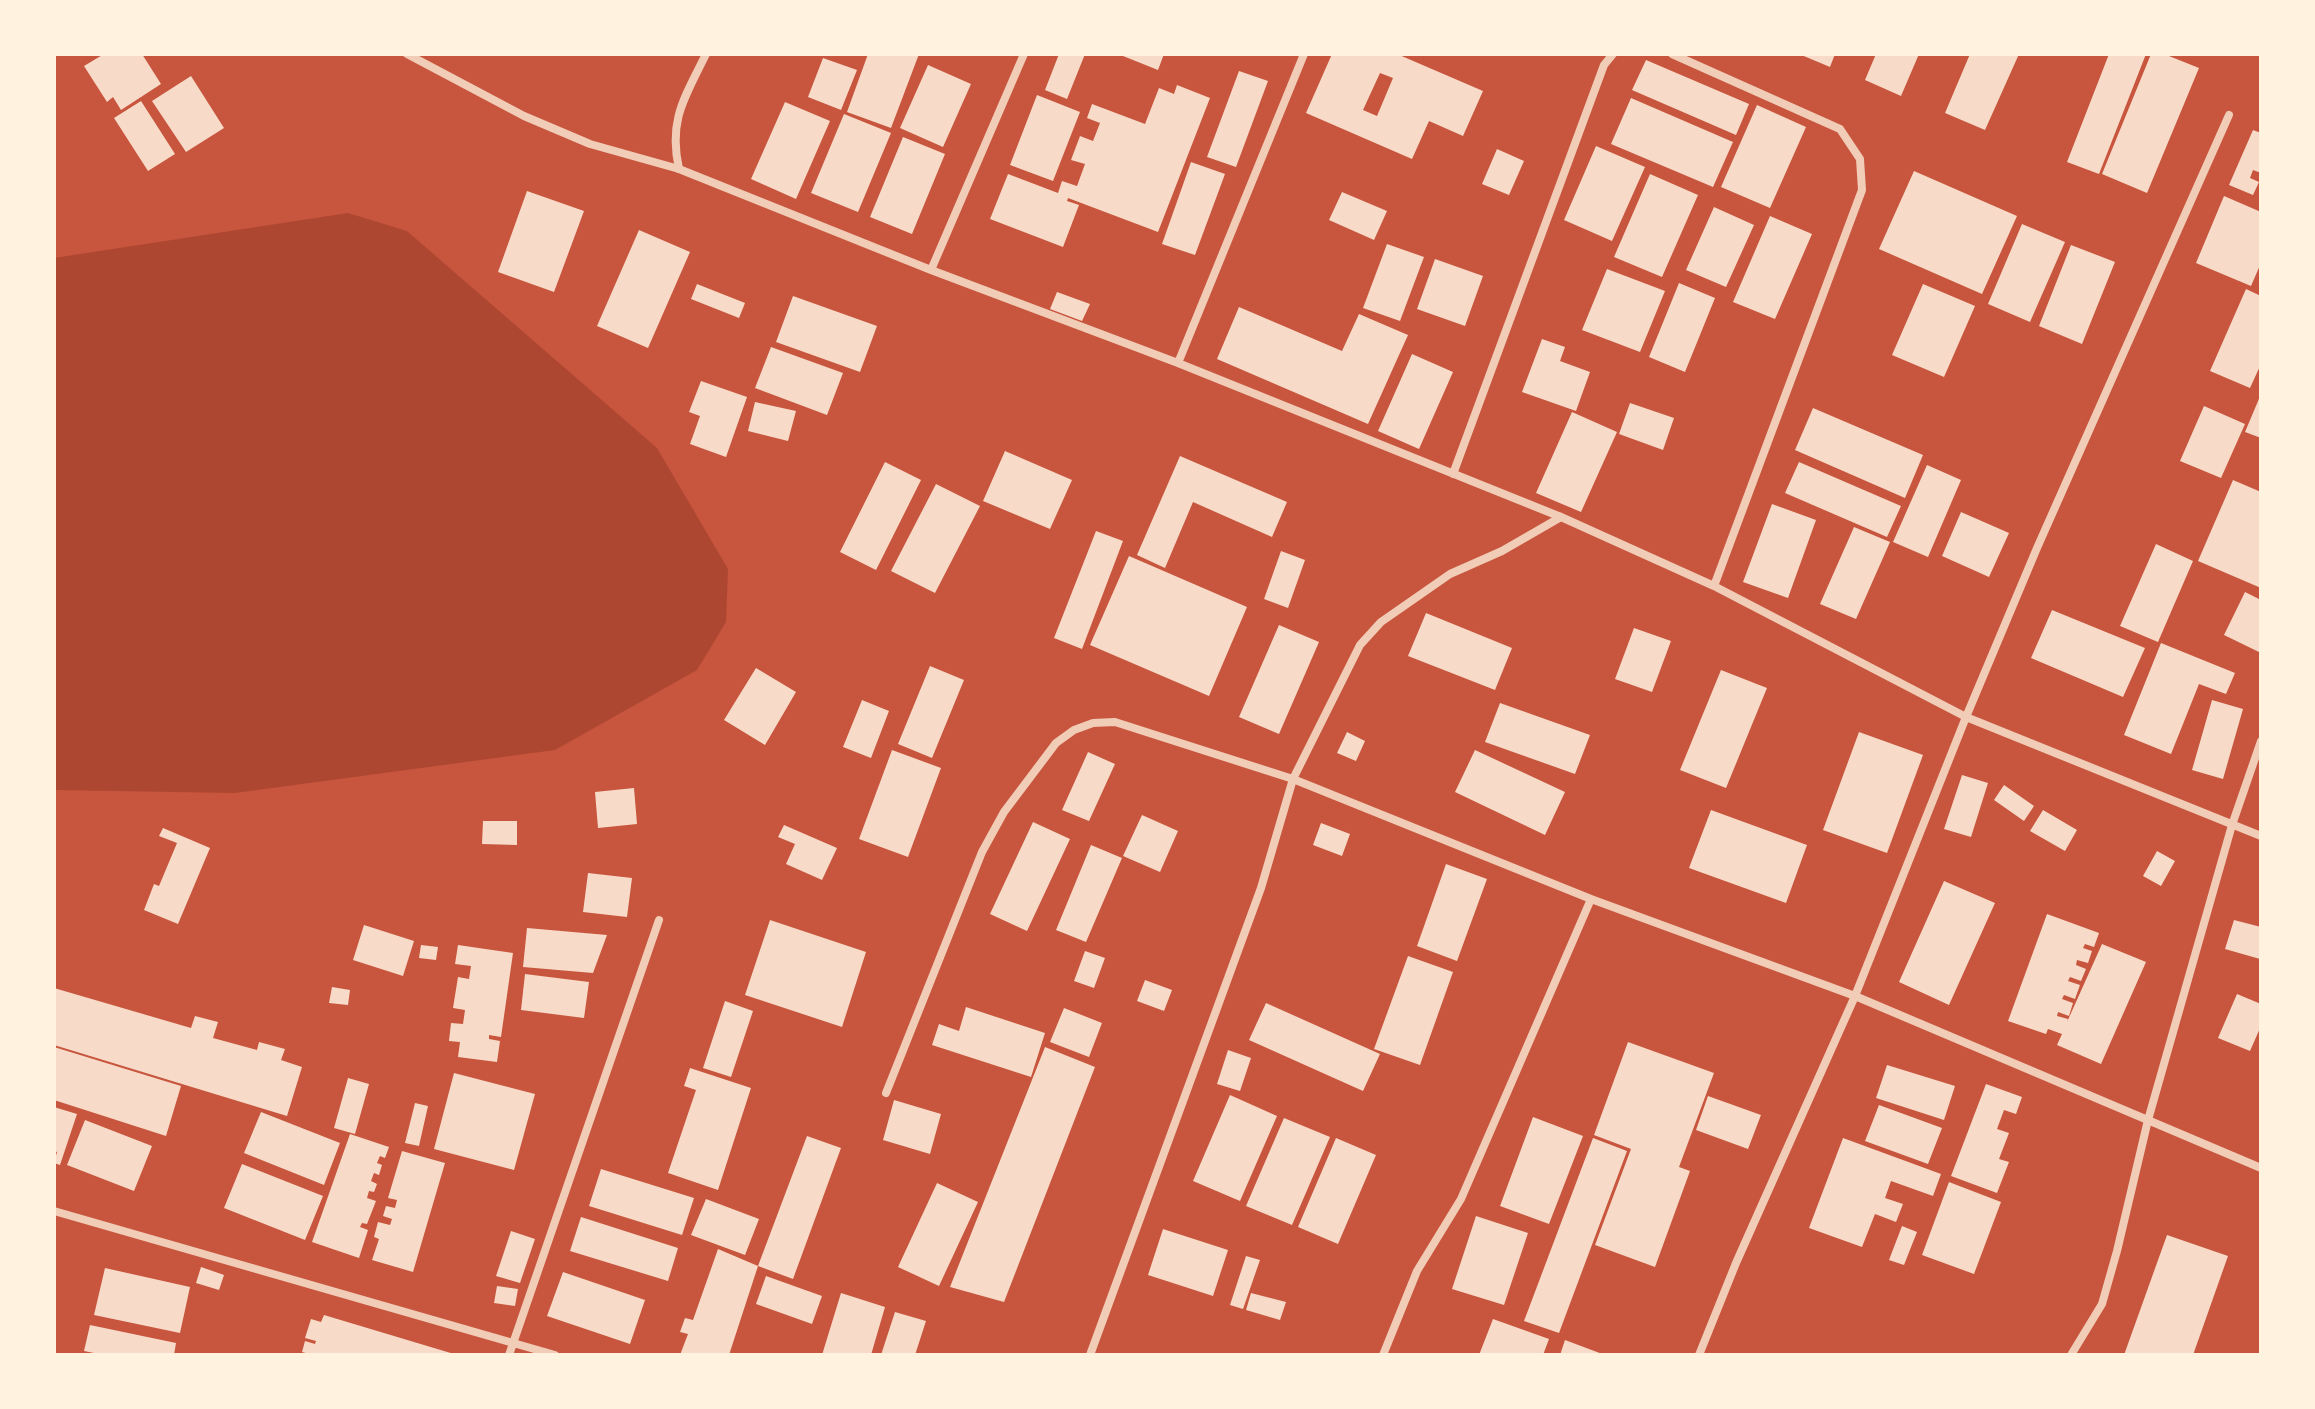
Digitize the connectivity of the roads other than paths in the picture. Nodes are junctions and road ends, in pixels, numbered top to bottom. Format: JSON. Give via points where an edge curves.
{"nodes":[{"id":1,"x":408,"y":54,"type":"edge"},
{"id":2,"x":706,"y":54,"type":"edge"},
{"id":3,"x":1024,"y":54,"type":"edge"},
{"id":4,"x":1304,"y":54,"type":"edge"},
{"id":5,"x":1613,"y":54,"type":"edge"},
{"id":6,"x":1672,"y":54,"type":"edge"},
{"id":7,"x":2229,"y":115,"type":"dead end"},
{"id":8,"x":679,"y":169,"type":"junction"},
{"id":9,"x":931,"y":270,"type":"junction"},
{"id":10,"x":1178,"y":363,"type":"junction"},
{"id":11,"x":1453,"y":474,"type":"junction"},
{"id":12,"x":1561,"y":517,"type":"junction"},
{"id":13,"x":1714,"y":586,"type":"junction"},
{"id":14,"x":1966,"y":717,"type":"junction"},
{"id":15,"x":2261,"y":741,"type":"edge"},
{"id":16,"x":1293,"y":779,"type":"junction"},
{"id":17,"x":2232,"y":825,"type":"junction"},
{"id":18,"x":2261,"y":836,"type":"edge"},
{"id":19,"x":1591,"y":899,"type":"junction"},
{"id":20,"x":659,"y":920,"type":"dead end"},
{"id":21,"x":1855,"y":996,"type":"junction"},
{"id":22,"x":886,"y":1093,"type":"dead end"},
{"id":23,"x":2148,"y":1120,"type":"junction"},
{"id":24,"x":2261,"y":1168,"type":"edge"},
{"id":25,"x":54,"y":1211,"type":"edge"},
{"id":26,"x":512,"y":1343,"type":"junction"},
{"id":27,"x":509,"y":1355,"type":"edge"},
{"id":28,"x":555,"y":1355,"type":"edge"},
{"id":29,"x":1090,"y":1355,"type":"edge"},
{"id":30,"x":1383,"y":1355,"type":"edge"},
{"id":31,"x":1699,"y":1355,"type":"edge"},
{"id":32,"x":2071,"y":1355,"type":"edge"}],
"edges":[{"from":1,"to":8,"type":"street","via":[[524,116],[590,144]]},
{"from":2,"to":8,"type":"street","via":[[675,124]]},
{"from":3,"to":9,"type":"street"},
{"from":4,"to":10,"type":"street"},
{"from":5,"to":11,"type":"street","via":[[1604,65]]},
{"from":6,"to":13,"type":"street","via":[[1840,129],[1860,159],[1862,190]]},
{"from":7,"to":14,"type":"street"},
{"from":8,"to":9,"type":"street"},
{"from":9,"to":10,"type":"street"},
{"from":10,"to":11,"type":"street"},
{"from":11,"to":12,"type":"street"},
{"from":12,"to":13,"type":"street"},
{"from":12,"to":16,"type":"street","via":[[1450,574],[1381,622],[1360,645]]},
{"from":13,"to":14,"type":"street"},
{"from":14,"to":17,"type":"street"},
{"from":14,"to":21,"type":"street"},
{"from":15,"to":17,"type":"street"},
{"from":16,"to":19,"type":"street"},
{"from":16,"to":22,"type":"street","via":[[1115,722],[1093,723],[1056,743],[1004,812],[982,852]]},
{"from":16,"to":29,"type":"street","via":[[1261,888]]},
{"from":17,"to":18,"type":"street"},
{"from":17,"to":23,"type":"street"},
{"from":19,"to":21,"type":"street"},
{"from":19,"to":30,"type":"street","via":[[1461,1199],[1417,1271]]},
{"from":20,"to":26,"type":"street"},
{"from":21,"to":23,"type":"street"},
{"from":21,"to":31,"type":"street"},
{"from":23,"to":24,"type":"street"},
{"from":23,"to":32,"type":"street","via":[[2102,1304]]},
{"from":25,"to":26,"type":"street"},
{"from":26,"to":27,"type":"street"},
{"from":26,"to":28,"type":"street"}]}
